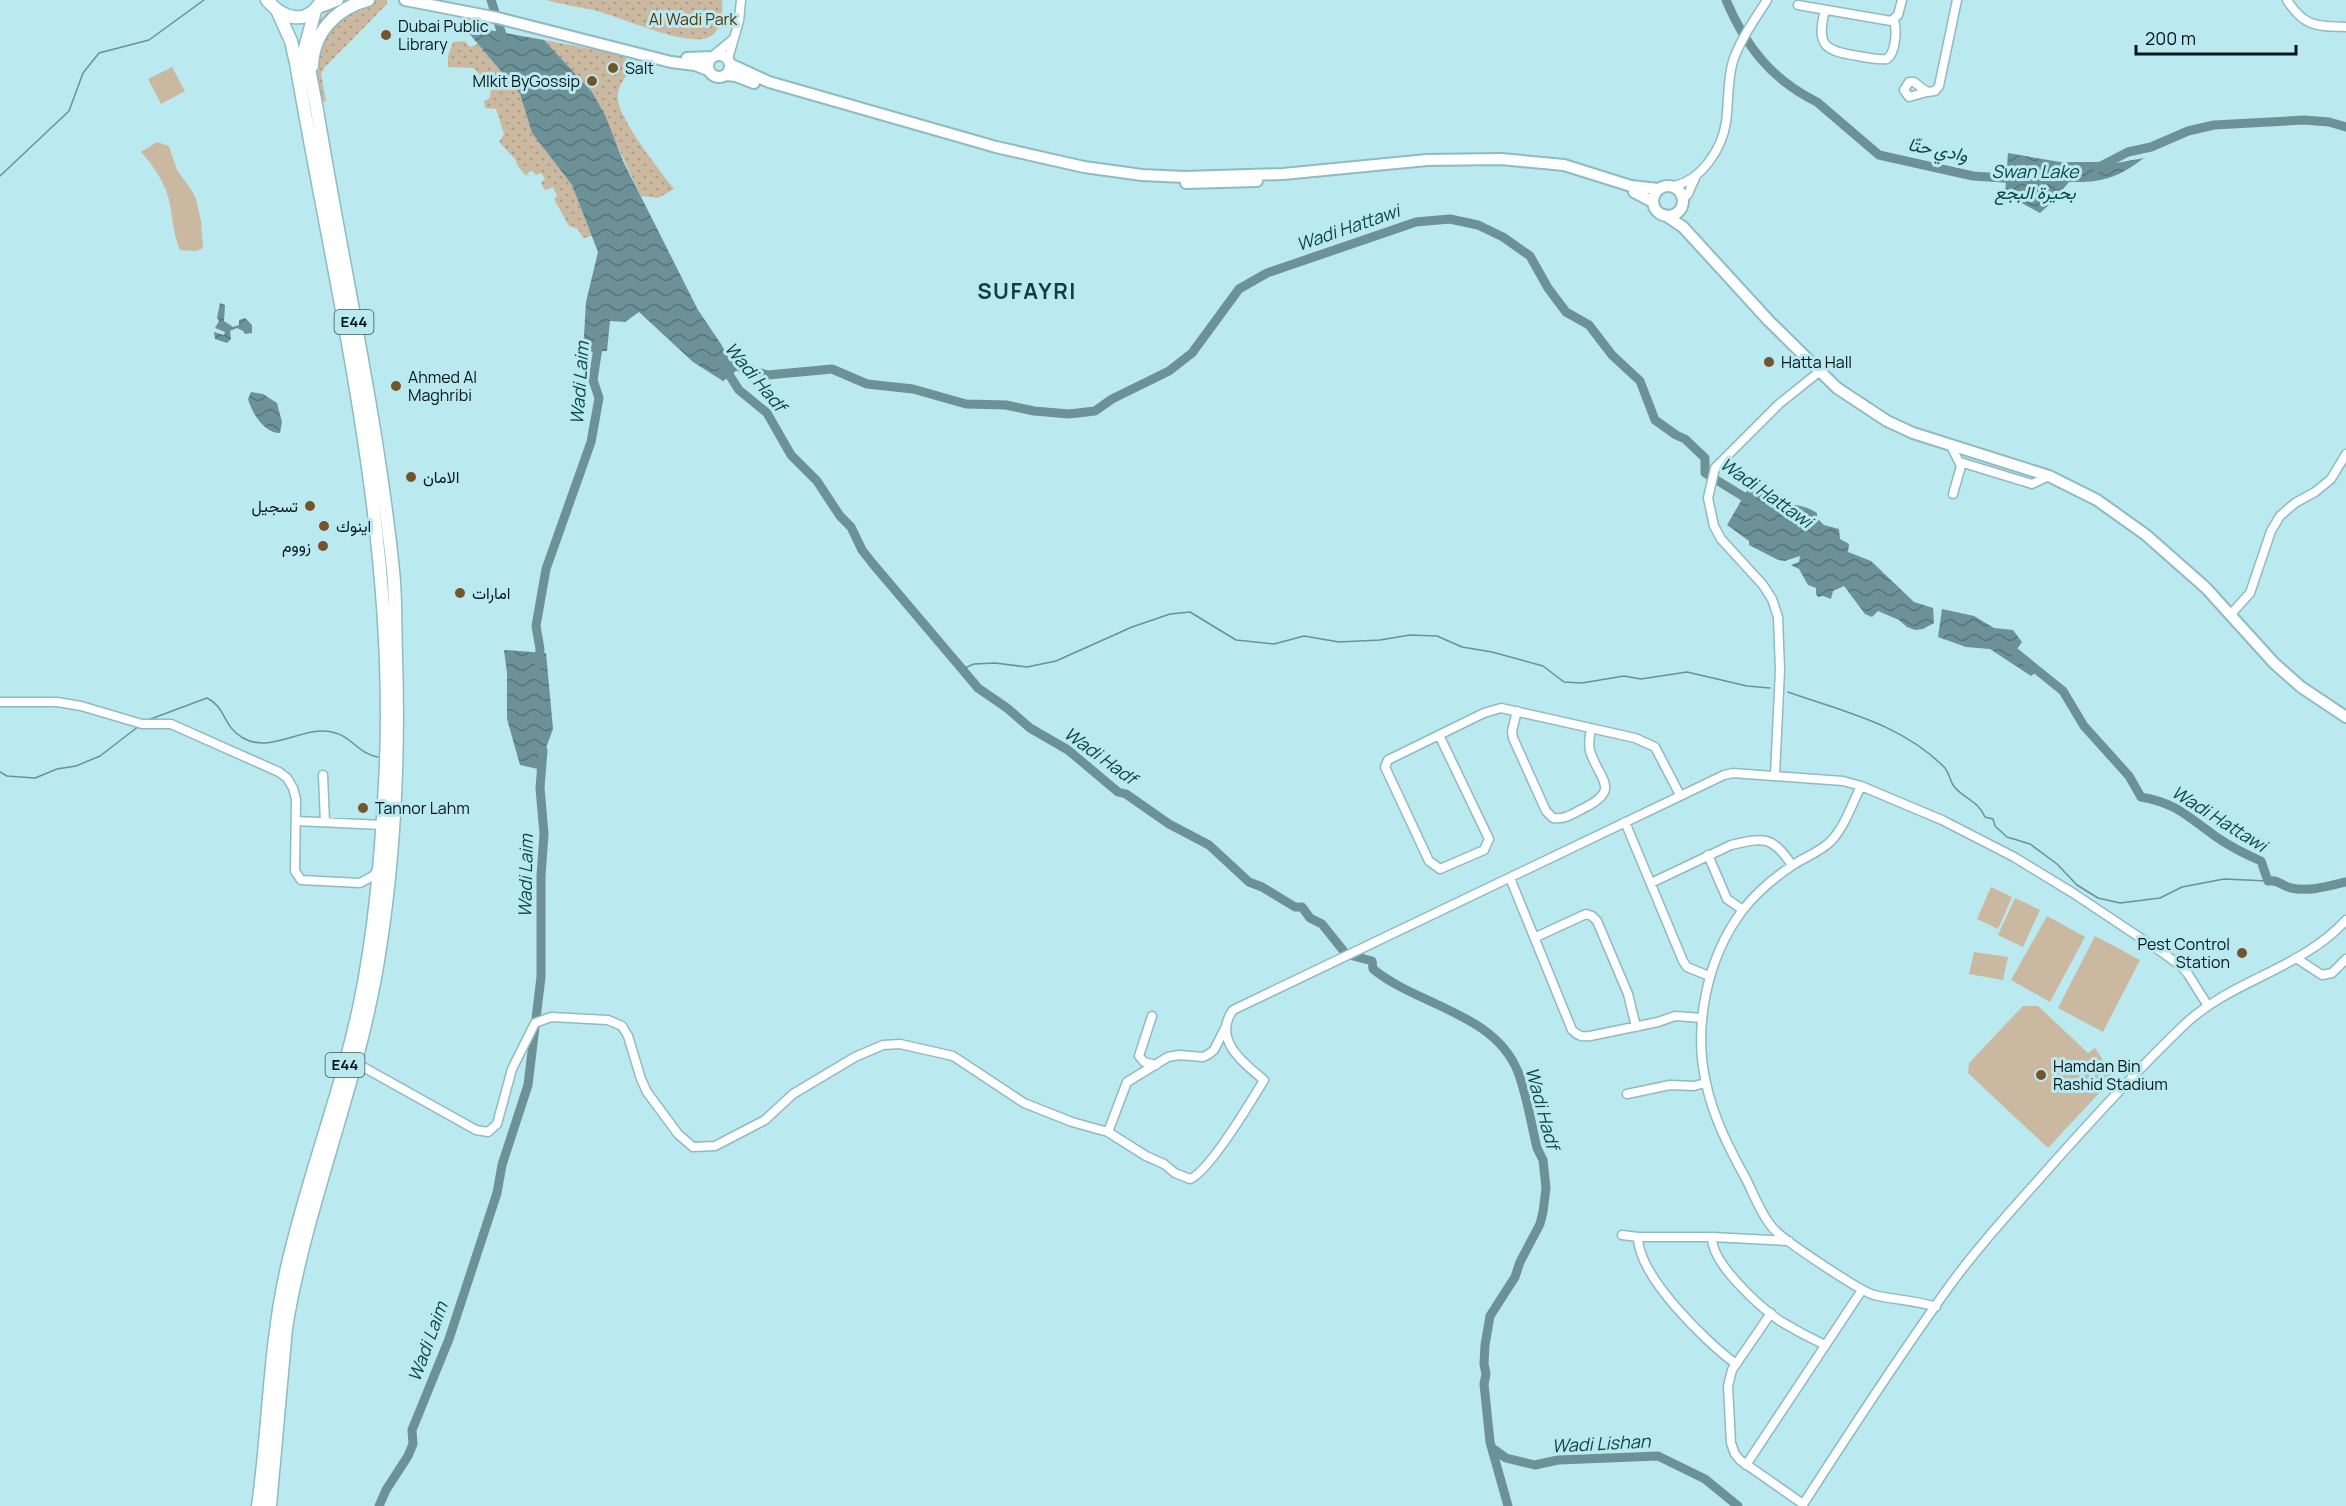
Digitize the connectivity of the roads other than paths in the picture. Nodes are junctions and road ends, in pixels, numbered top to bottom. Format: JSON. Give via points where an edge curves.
{"nodes":[{"id":1,"x":267,"y":0,"type":"edge"},
{"id":2,"x":338,"y":0,"type":"edge"},
{"id":3,"x":368,"y":0,"type":"edge"},
{"id":4,"x":405,"y":0,"type":"edge"},
{"id":5,"x":439,"y":0,"type":"edge"},
{"id":6,"x":741,"y":0,"type":"edge"},
{"id":7,"x":1767,"y":0,"type":"edge"},
{"id":8,"x":1902,"y":0,"type":"edge"},
{"id":9,"x":1957,"y":0,"type":"edge"},
{"id":10,"x":2287,"y":0,"type":"edge"},
{"id":11,"x":1798,"y":5,"type":"dead end"},
{"id":12,"x":319,"y":6,"type":"edge"},
{"id":13,"x":277,"y":10,"type":"junction"},
{"id":14,"x":471,"y":10,"type":"junction"},
{"id":15,"x":1825,"y":10,"type":"junction"},
{"id":16,"x":497,"y":16,"type":"junction"},
{"id":17,"x":1894,"y":20,"type":"junction"},
{"id":18,"x":2346,"y":27,"type":"edge"},
{"id":19,"x":734,"y":38,"type":"junction"},
{"id":20,"x":713,"y":56,"type":"junction"},
{"id":21,"x":729,"y":61,"type":"junction"},
{"id":22,"x":708,"y":70,"type":"junction"},
{"id":23,"x":726,"y":75,"type":"junction"},
{"id":24,"x":313,"y":88,"type":"junction"},
{"id":25,"x":1927,"y":92,"type":"dead end"},
{"id":26,"x":1695,"y":177,"type":"junction"},
{"id":27,"x":1672,"y":186,"type":"junction"},
{"id":28,"x":1659,"y":189,"type":"junction"},
{"id":29,"x":1653,"y":202,"type":"junction"},
{"id":30,"x":1682,"y":203,"type":"junction"},
{"id":31,"x":1665,"y":215,"type":"junction"},
{"id":32,"x":1692,"y":237,"type":"junction"},
{"id":33,"x":1817,"y":370,"type":"junction"},
{"id":34,"x":1951,"y":446,"type":"junction"},
{"id":35,"x":2346,"y":454,"type":"edge"},
{"id":36,"x":1960,"y":462,"type":"junction"},
{"id":37,"x":2049,"y":476,"type":"junction"},
{"id":38,"x":1953,"y":494,"type":"dead end"},
{"id":39,"x":2231,"y":614,"type":"junction"},
{"id":40,"x":387,"y":663,"type":"junction"},
{"id":41,"x":397,"y":697,"type":"junction"},
{"id":42,"x":0,"y":702,"type":"edge"},
{"id":43,"x":1516,"y":711,"type":"junction"},
{"id":44,"x":2346,"y":717,"type":"edge"},
{"id":45,"x":1591,"y":728,"type":"junction"},
{"id":46,"x":1439,"y":735,"type":"junction"},
{"id":47,"x":324,"y":775,"type":"dead end"},
{"id":48,"x":1775,"y":775,"type":"junction"},
{"id":49,"x":1861,"y":786,"type":"junction"},
{"id":50,"x":1680,"y":795,"type":"junction"},
{"id":51,"x":297,"y":820,"type":"junction"},
{"id":52,"x":325,"y":822,"type":"junction"},
{"id":53,"x":1625,"y":822,"type":"junction"},
{"id":54,"x":382,"y":825,"type":"junction"},
{"id":55,"x":1708,"y":855,"type":"junction"},
{"id":56,"x":1792,"y":865,"type":"junction"},
{"id":57,"x":379,"y":869,"type":"junction"},
{"id":58,"x":1510,"y":878,"type":"junction"},
{"id":59,"x":360,"y":883,"type":"junction"},
{"id":60,"x":1651,"y":883,"type":"junction"},
{"id":61,"x":376,"y":900,"type":"junction"},
{"id":62,"x":1743,"y":910,"type":"junction"},
{"id":63,"x":2346,"y":920,"type":"edge"},
{"id":64,"x":1536,"y":937,"type":"junction"},
{"id":65,"x":2296,"y":958,"type":"junction"},
{"id":66,"x":2346,"y":959,"type":"edge"},
{"id":67,"x":1709,"y":976,"type":"junction"},
{"id":68,"x":2210,"y":1004,"type":"junction"},
{"id":69,"x":1152,"y":1016,"type":"dead end"},
{"id":70,"x":1702,"y":1018,"type":"junction"},
{"id":71,"x":1227,"y":1025,"type":"junction"},
{"id":72,"x":1636,"y":1027,"type":"junction"},
{"id":73,"x":356,"y":1063,"type":"junction"},
{"id":74,"x":1156,"y":1065,"type":"junction"},
{"id":75,"x":1705,"y":1083,"type":"junction"},
{"id":76,"x":1627,"y":1094,"type":"dead end"},
{"id":77,"x":1108,"y":1132,"type":"junction"},
{"id":78,"x":1769,"y":1222,"type":"junction"},
{"id":79,"x":1622,"y":1235,"type":"dead end"},
{"id":80,"x":1638,"y":1237,"type":"junction"},
{"id":81,"x":1712,"y":1237,"type":"junction"},
{"id":82,"x":1762,"y":1238,"type":"junction"},
{"id":83,"x":1790,"y":1241,"type":"junction"},
{"id":84,"x":1862,"y":1290,"type":"junction"},
{"id":85,"x":1936,"y":1307,"type":"junction"},
{"id":86,"x":1771,"y":1313,"type":"junction"},
{"id":87,"x":1825,"y":1345,"type":"junction"},
{"id":88,"x":1736,"y":1364,"type":"junction"},
{"id":89,"x":1746,"y":1465,"type":"junction"},
{"id":90,"x":1802,"y":1505,"type":"edge"},
{"id":91,"x":258,"y":1506,"type":"edge"},
{"id":92,"x":270,"y":1506,"type":"edge"}],
"edges":[{"from":1,"to":13,"type":"highway"},
{"from":2,"to":12,"type":"main road"},
{"from":3,"to":24,"type":"highway","via":[[341,11],[321,34],[312,57]]},
{"from":4,"to":14,"type":"main road"},
{"from":5,"to":14,"type":"main road"},
{"from":6,"to":19,"type":"street"},
{"from":7,"to":26,"type":"street","via":[[1731,69],[1721,138]]},
{"from":8,"to":17,"type":"street"},
{"from":9,"to":25,"type":"street","via":[[1939,86]]},
{"from":10,"to":18,"type":"street","via":[[2307,22]]},
{"from":11,"to":15,"type":"street"},
{"from":12,"to":13,"type":"highway","via":[[307,16],[292,17]]},
{"from":12,"to":24,"type":"highway","number":"E44","via":[[305,48]]},
{"from":13,"to":40,"type":"highway","number":"E44","via":[[296,63],[359,408],[384,595]]},
{"from":14,"to":16,"type":"main road"},
{"from":15,"to":17,"type":"street"},
{"from":15,"to":17,"type":"street","via":[[1822,39],[1837,53],[1887,59],[1892,54]]},
{"from":16,"to":20,"type":"main road","via":[[667,55]]},
{"from":16,"to":22,"type":"main road"},
{"from":19,"to":20,"type":"street"},
{"from":19,"to":21,"type":"street"},
{"from":20,"to":21,"type":"main road","via":[[723,55]]},
{"from":20,"to":22,"type":"main road"},
{"from":21,"to":23,"type":"main road"},
{"from":21,"to":28,"type":"main road","via":[[770,82],[996,147],[1084,167],[1142,175],[1297,173],[1427,160],[1501,159],[1563,165],[1631,186]]},
{"from":22,"to":23,"type":"main road","via":[[717,77]]},
{"from":23,"to":29,"type":"main road","via":[[995,152],[1087,173],[1202,184],[1499,164],[1575,173],[1638,193]]},
{"from":24,"to":41,"type":"highway","number":"E44","via":[[381,476],[394,574]]},
{"from":26,"to":27,"type":"street"},
{"from":26,"to":30,"type":"street"},
{"from":27,"to":28,"type":"main road"},
{"from":27,"to":30,"type":"main road","via":[[1681,194]]},
{"from":28,"to":29,"type":"main road"},
{"from":29,"to":31,"type":"main road","via":[[1657,211]]},
{"from":30,"to":31,"type":"main road","via":[[1675,214]]},
{"from":30,"to":32,"type":"main road"},
{"from":31,"to":32,"type":"main road"},
{"from":32,"to":33,"type":"main road"},
{"from":33,"to":34,"type":"main road","via":[[1887,421]]},
{"from":33,"to":48,"type":"street","via":[[1715,468],[1708,498],[1721,539],[1763,585],[1778,617],[1780,670]]},
{"from":34,"to":36,"type":"street"},
{"from":34,"to":37,"type":"main road"},
{"from":35,"to":39,"type":"street","via":[[2331,479],[2280,516],[2250,593]]},
{"from":36,"to":37,"type":"street","via":[[2032,484]]},
{"from":36,"to":38,"type":"street"},
{"from":37,"to":39,"type":"main road","via":[[2097,500],[2136,527]]},
{"from":39,"to":44,"type":"main road","via":[[2274,663]]},
{"from":40,"to":41,"type":"highway","via":[[391,696]]},
{"from":40,"to":54,"type":"highway","number":"E44"},
{"from":41,"to":73,"type":"highway","number":"E44","via":[[397,783],[387,901],[375,981]]},
{"from":42,"to":51,"type":"street","via":[[57,702],[142,724],[171,724],[268,766],[286,778],[296,799]]},
{"from":43,"to":45,"type":"street"},
{"from":43,"to":45,"type":"street","via":[[1513,738],[1546,811],[1553,818],[1563,819],[1603,796],[1605,786],[1589,749]]},
{"from":43,"to":46,"type":"street","via":[[1496,708]]},
{"from":45,"to":50,"type":"street","via":[[1655,747]]},
{"from":46,"to":46,"type":"street","via":[[1388,760],[1385,767],[1429,861],[1440,869],[1484,850],[1489,840]]},
{"from":47,"to":52,"type":"street"},
{"from":48,"to":49,"type":"street"},
{"from":48,"to":50,"type":"street","via":[[1724,775]]},
{"from":49,"to":56,"type":"street","via":[[1832,840]]},
{"from":49,"to":68,"type":"street","via":[[1942,820],[2073,893],[2181,966]]},
{"from":50,"to":53,"type":"street"},
{"from":51,"to":52,"type":"street"},
{"from":51,"to":59,"type":"street","via":[[298,878]]},
{"from":52,"to":54,"type":"street"},
{"from":53,"to":58,"type":"street"},
{"from":53,"to":60,"type":"street"},
{"from":54,"to":57,"type":"highway","number":"E44"},
{"from":55,"to":56,"type":"street","via":[[1731,845],[1764,840],[1780,847]]},
{"from":55,"to":60,"type":"street"},
{"from":55,"to":62,"type":"street","via":[[1727,899]]},
{"from":56,"to":62,"type":"street"},
{"from":57,"to":59,"type":"street"},
{"from":57,"to":61,"type":"highway","number":"E44"},
{"from":58,"to":64,"type":"street"},
{"from":58,"to":71,"type":"street","via":[[1233,1010]]},
{"from":59,"to":61,"type":"street"},
{"from":60,"to":67,"type":"street","via":[[1687,968]]},
{"from":61,"to":91,"type":"highway","number":"E44","via":[[355,1025],[281,1296]]},
{"from":62,"to":67,"type":"street"},
{"from":63,"to":65,"type":"street","via":[[2331,936]]},
{"from":64,"to":72,"type":"street","via":[[1572,1030],[1581,1037]]},
{"from":64,"to":72,"type":"street","via":[[1586,914],[1592,916],[1628,994]]},
{"from":65,"to":66,"type":"street","via":[[2322,975],[2332,973]]},
{"from":65,"to":68,"type":"street"},
{"from":67,"to":70,"type":"street"},
{"from":68,"to":85,"type":"street","via":[[2141,1067],[2004,1216]]},
{"from":69,"to":74,"type":"street","via":[[1139,1056]]},
{"from":70,"to":72,"type":"street","via":[[1675,1016]]},
{"from":70,"to":75,"type":"street"},
{"from":71,"to":74,"type":"street","via":[[1209,1054],[1196,1058],[1171,1056]]},
{"from":71,"to":77,"type":"street","via":[[1228,1040],[1237,1058],[1264,1080],[1239,1123],[1200,1174],[1187,1179]]},
{"from":73,"to":77,"type":"street","via":[[476,1130],[488,1132],[497,1124],[512,1069],[536,1023],[551,1017],[608,1020],[622,1026],[628,1036],[647,1092],[678,1134],[693,1147],[702,1148],[715,1146],[765,1120],[793,1094],[855,1057],[883,1045],[900,1044],[953,1056],[1042,1112]]},
{"from":73,"to":92,"type":"highway","number":"E44","via":[[295,1275],[286,1328]]},
{"from":74,"to":77,"type":"street","via":[[1124,1086]]},
{"from":75,"to":76,"type":"street"},
{"from":75,"to":78,"type":"street","via":[[1730,1147]]},
{"from":78,"to":82,"type":"street"},
{"from":78,"to":83,"type":"street"},
{"from":79,"to":80,"type":"street"},
{"from":80,"to":81,"type":"street"},
{"from":80,"to":88,"type":"street","via":[[1643,1260],[1667,1295],[1717,1350]]},
{"from":81,"to":82,"type":"street"},
{"from":81,"to":86,"type":"street","via":[[1722,1264]]},
{"from":82,"to":83,"type":"street"},
{"from":83,"to":84,"type":"street"},
{"from":84,"to":85,"type":"street"},
{"from":84,"to":87,"type":"street"},
{"from":85,"to":90,"type":"street"},
{"from":86,"to":87,"type":"street"},
{"from":86,"to":88,"type":"street"},
{"from":87,"to":89,"type":"street"},
{"from":88,"to":89,"type":"street","via":[[1728,1386],[1731,1443]]},
{"from":89,"to":90,"type":"street"}]}
